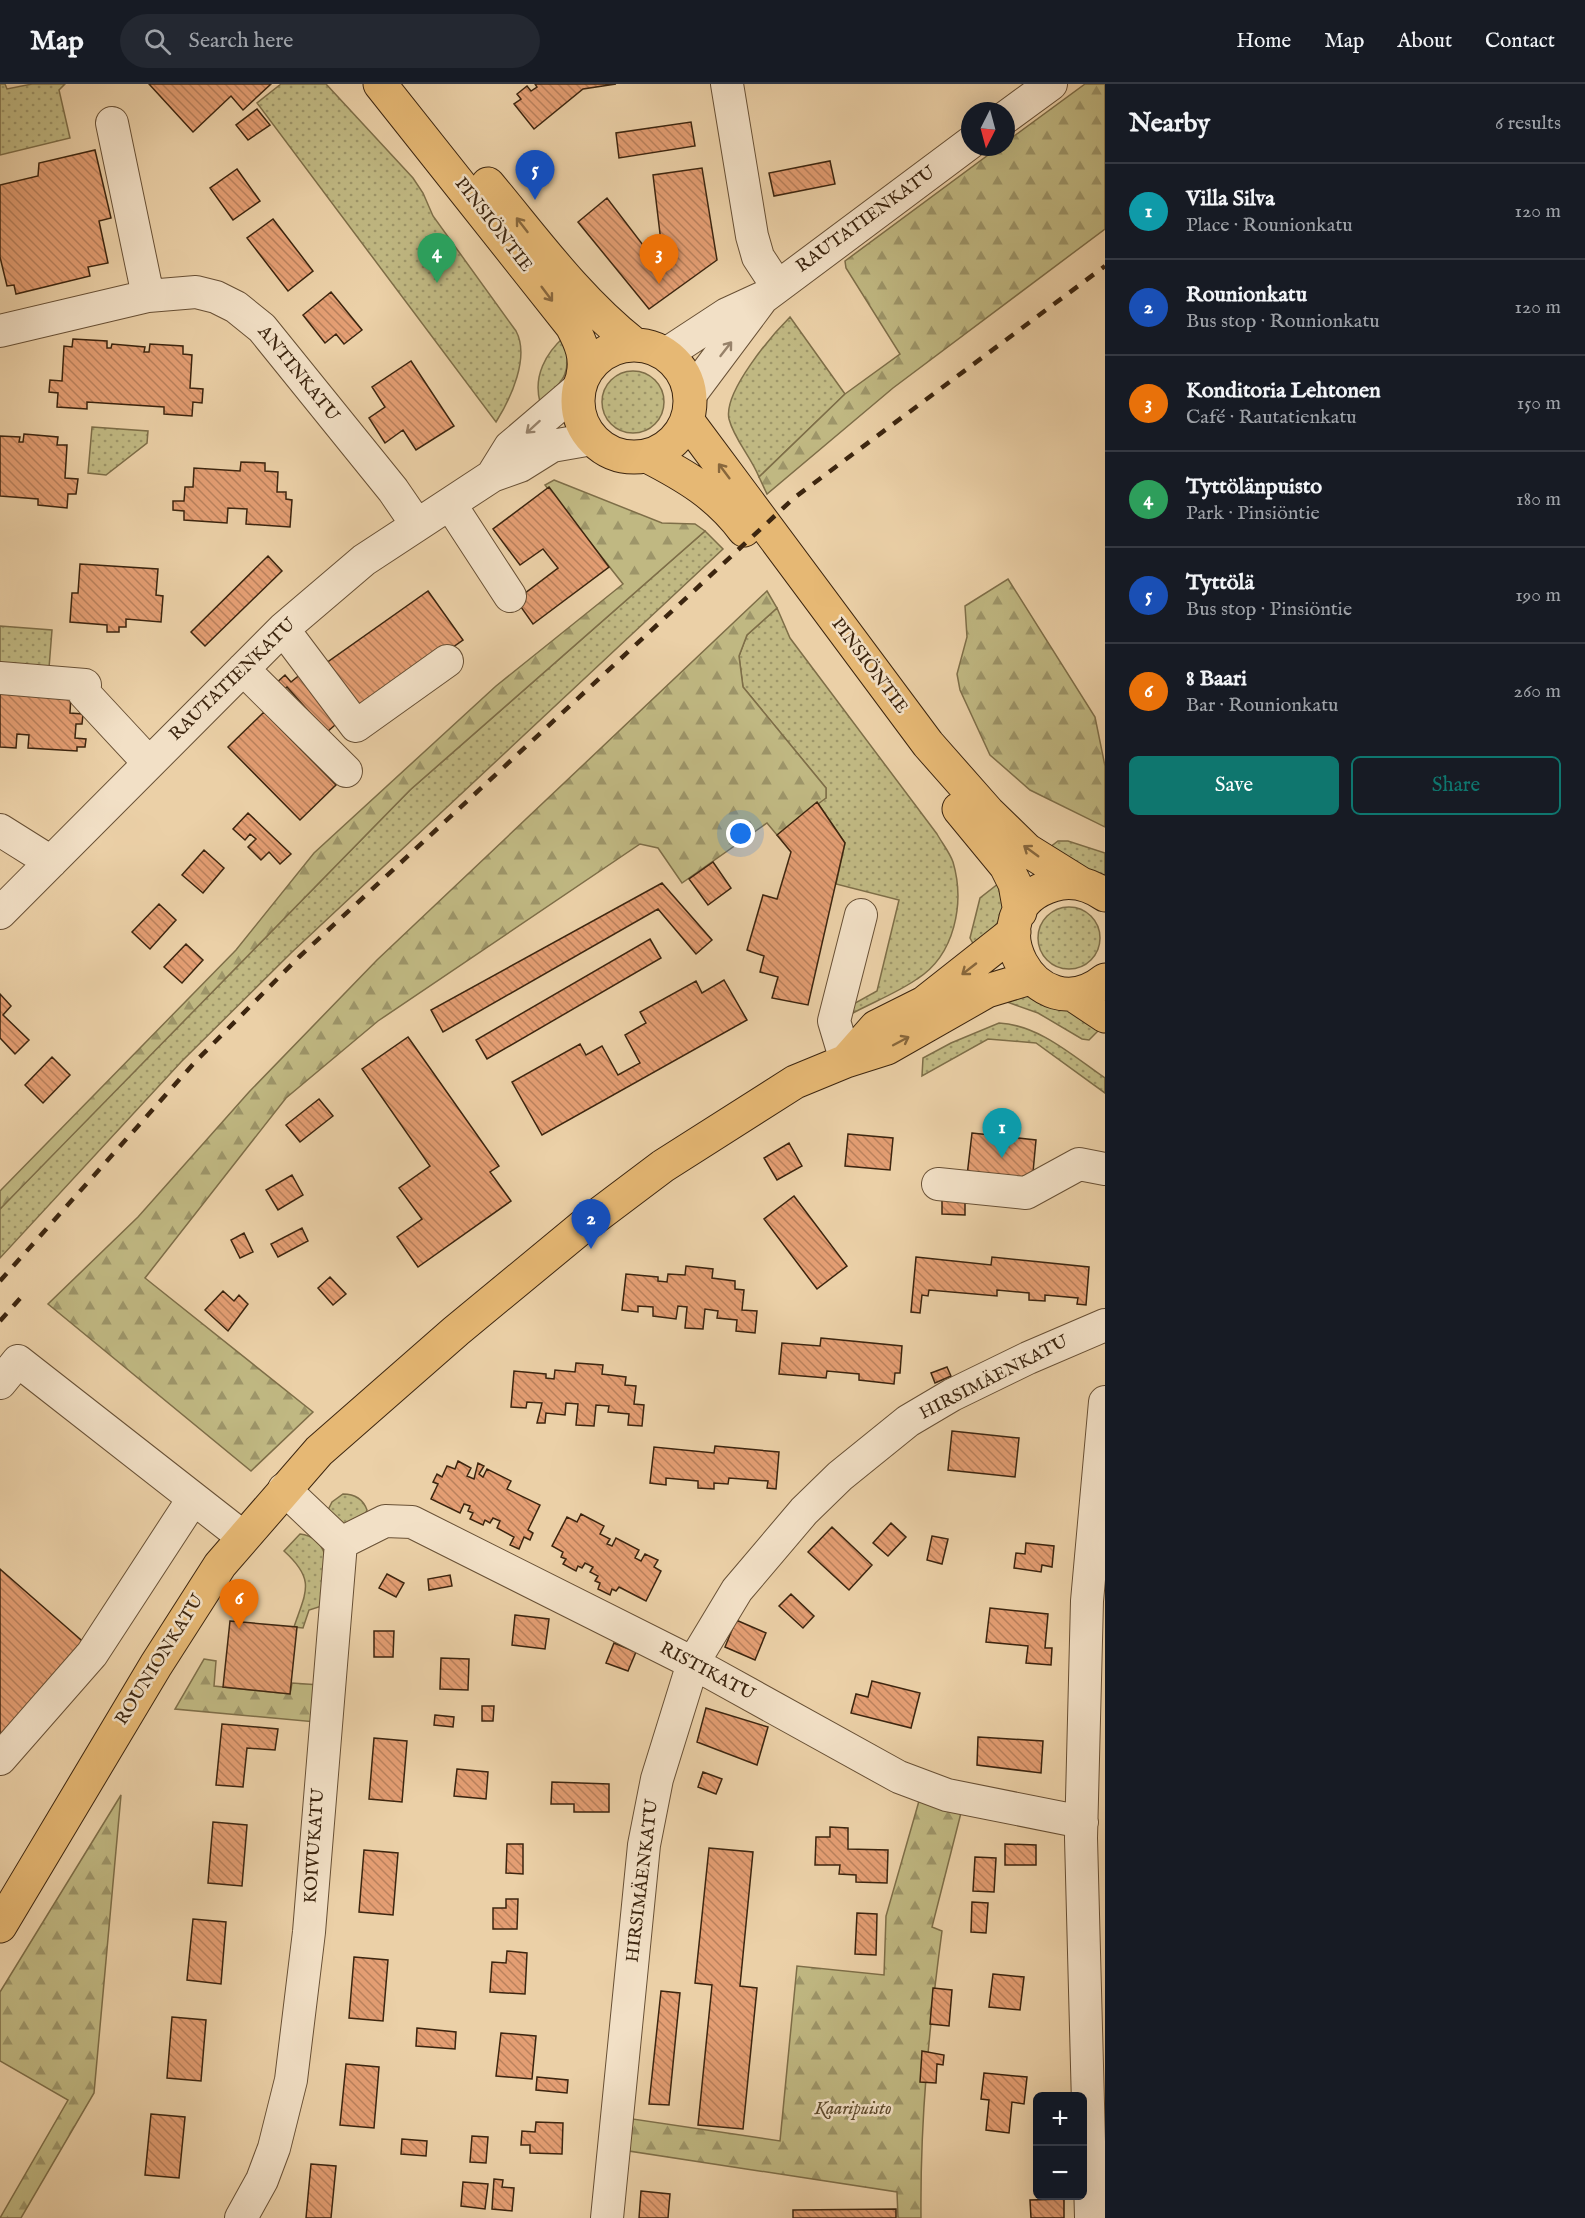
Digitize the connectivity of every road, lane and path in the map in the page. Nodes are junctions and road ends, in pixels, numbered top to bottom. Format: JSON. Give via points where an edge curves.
{"nodes":[{"id":1,"x":381,"y":84,"type":"edge"},
{"id":2,"x":411,"y":84,"type":"edge"},
{"id":3,"x":727,"y":84,"type":"edge"},
{"id":4,"x":1041,"y":87,"type":"edge"},
{"id":5,"x":1015,"y":109,"type":"edge"},
{"id":6,"x":112,"y":123,"type":"dead end"},
{"id":7,"x":961,"y":150,"type":"edge"},
{"id":8,"x":770,"y":291,"type":"junction"},
{"id":9,"x":148,"y":296,"type":"junction"},
{"id":10,"x":0,"y":331,"type":"edge"},
{"id":11,"x":634,"y":344,"type":"junction"},
{"id":12,"x":666,"y":354,"type":"junction"},
{"id":13,"x":580,"y":382,"type":"junction"},
{"id":14,"x":689,"y":408,"type":"junction"},
{"id":15,"x":592,"y":439,"type":"junction"},
{"id":16,"x":647,"y":456,"type":"junction"},
{"id":17,"x":492,"y":476,"type":"junction"},
{"id":18,"x":450,"y":504,"type":"junction"},
{"id":19,"x":417,"y":525,"type":"junction"},
{"id":20,"x":510,"y":596,"type":"dead end"},
{"id":21,"x":283,"y":629,"type":"junction"},
{"id":22,"x":447,"y":661,"type":"dead end"},
{"id":23,"x":243,"y":669,"type":"junction"},
{"id":24,"x":0,"y":678,"type":"edge"},
{"id":25,"x":149,"y":763,"type":"junction"},
{"id":26,"x":346,"y":771,"type":"dead end"},
{"id":27,"x":0,"y":830,"type":"edge"},
{"id":28,"x":51,"y":862,"type":"junction"},
{"id":29,"x":1093,"y":889,"type":"edge"},
{"id":30,"x":0,"y":913,"type":"edge"},
{"id":31,"x":861,"y":915,"type":"dead end"},
{"id":32,"x":1017,"y":922,"type":"junction"},
{"id":33,"x":1030,"y":978,"type":"junction"},
{"id":34,"x":1105,"y":980,"type":"edge"},
{"id":35,"x":1072,"y":994,"type":"junction"},
{"id":36,"x":1105,"y":1016,"type":"edge"},
{"id":37,"x":846,"y":1061,"type":"junction"},
{"id":38,"x":1105,"y":1169,"type":"edge"},
{"id":39,"x":938,"y":1184,"type":"dead end"},
{"id":40,"x":1105,"y":1325,"type":"edge"},
{"id":41,"x":0,"y":1383,"type":"edge"},
{"id":42,"x":1105,"y":1402,"type":"edge"},
{"id":43,"x":284,"y":1489,"type":"junction"},
{"id":44,"x":193,"y":1499,"type":"junction"},
{"id":45,"x":243,"y":1537,"type":"junction"},
{"id":46,"x":341,"y":1544,"type":"junction"},
{"id":47,"x":693,"y":1663,"type":"junction"},
{"id":48,"x":0,"y":1759,"type":"edge"},
{"id":49,"x":1082,"y":1822,"type":"junction"},
{"id":50,"x":0,"y":1926,"type":"edge"},
{"id":51,"x":241,"y":2218,"type":"edge"},
{"id":52,"x":607,"y":2218,"type":"edge"},
{"id":53,"x":1091,"y":2218,"type":"edge"}],
"edges":[{"from":1,"to":13,"type":"main road","name":"PINSIÖNTIE","one_way":true,"via":[[572,326],[586,362]]},
{"from":11,"to":2,"type":"main road","name":"PINSIÖNTIE","one_way":true,"via":[[570,284]]},
{"from":3,"to":8,"type":"street","via":[[752,236]]},
{"from":4,"to":5,"type":"street"},
{"from":6,"to":9,"type":"street"},
{"from":7,"to":8,"type":"street","name":"RAUTATIENKATU"},
{"from":8,"to":12,"type":"street","name":"RAUTATIENKATU"},
{"from":14,"to":8,"type":"street","name":"RAUTATIENKATU","one_way":true},
{"from":9,"to":10,"type":"street","name":"ANTINKATU"},
{"from":9,"to":19,"type":"street","name":"ANTINKATU","via":[[196,292],[216,297],[248,315],[393,490]]},
{"from":11,"to":12,"type":"main road","via":[[651,346]]},
{"from":11,"to":13,"type":"main road","via":[[602,353]]},
{"from":12,"to":14,"type":"main road","via":[[686,379]]},
{"from":13,"to":15,"type":"main road","via":[[577,407]]},
{"from":13,"to":17,"type":"street","name":"RAUTATIENKATU","one_way":true,"via":[[510,447]]},
{"from":14,"to":16,"type":"main road","via":[[678,436],[664,449]]},
{"from":29,"to":14,"type":"main road","name":"PINSIÖNTIE","one_way":true,"via":[[1027,850],[928,744]]},
{"from":15,"to":16,"type":"main road","via":[[617,455]]},
{"from":15,"to":17,"type":"street","name":"RAUTATIENKATU","via":[[552,446],[520,466]]},
{"from":16,"to":32,"type":"main road","name":"PINSIÖNTIE","via":[[689,477],[730,511],[876,706],[1006,866],[1016,884]]},
{"from":17,"to":18,"type":"street","name":"RAUTATIENKATU"},
{"from":18,"to":19,"type":"street","name":"RAUTATIENKATU"},
{"from":18,"to":20,"type":"street"},
{"from":19,"to":21,"type":"street","name":"RAUTATIENKATU","via":[[364,560]]},
{"from":21,"to":22,"type":"street","via":[[356,726]]},
{"from":21,"to":23,"type":"street","name":"RAUTATIENKATU"},
{"from":23,"to":25,"type":"street","name":"RAUTATIENKATU"},
{"from":23,"to":26,"type":"street"},
{"from":24,"to":25,"type":"street","via":[[85,685],[84,693]]},
{"from":25,"to":28,"type":"street","name":"RAUTATIENKATU"},
{"from":27,"to":28,"type":"street"},
{"from":28,"to":30,"type":"street","name":"RAUTATIENKATU"},
{"from":29,"to":32,"type":"main road","name":"ROUNIONKATU","via":[[1062,882],[1045,887],[1030,897]]},
{"from":31,"to":37,"type":"street","via":[[834,1021]]},
{"from":32,"to":33,"type":"main road","name":"PINSIÖNTIE","via":[[1014,949]]},
{"from":32,"to":37,"type":"main road","name":"ROUNIONKATU","one_way":true,"via":[[924,1002],[876,1027]]},
{"from":33,"to":35,"type":"main road","via":[[1057,992]]},
{"from":37,"to":33,"type":"main road","name":"ROUNIONKATU","one_way":true,"via":[[887,1048],[987,991]]},
{"from":34,"to":35,"type":"main road"},
{"from":35,"to":36,"type":"main road"},
{"from":37,"to":43,"type":"main road","name":"ROUNIONKATU","via":[[795,1082],[750,1109],[663,1166],[582,1227],[319,1451]]},
{"from":38,"to":39,"type":"street","via":[[1079,1164],[1026,1193]]},
{"from":40,"to":47,"type":"street","name":"HIRSIMÄENKATU","via":[[952,1395],[908,1421],[848,1469],[804,1511],[749,1574]]},
{"from":41,"to":44,"type":"street","via":[[18,1361]]},
{"from":42,"to":49,"type":"street","via":[[1087,1601]]},
{"from":43,"to":45,"type":"main road","name":"ROUNIONKATU"},
{"from":43,"to":46,"type":"street"},
{"from":44,"to":45,"type":"street"},
{"from":44,"to":48,"type":"street","via":[[92,1654]]},
{"from":45,"to":50,"type":"main road","name":"ROUNIONKATU","via":[[220,1564],[156,1665]]},
{"from":46,"to":47,"type":"street","name":"RISTIKATU","via":[[385,1521],[412,1522]]},
{"from":46,"to":51,"type":"street","name":"KOIVUKATU","via":[[309,1932],[295,2052],[274,2148]]},
{"from":47,"to":49,"type":"street","name":"RISTIKATU","via":[[899,1777],[976,1802]]},
{"from":47,"to":52,"type":"street","name":"HIRSIMÄENKATU","via":[[657,1779],[644,1845]]},
{"from":49,"to":53,"type":"street"}]}
